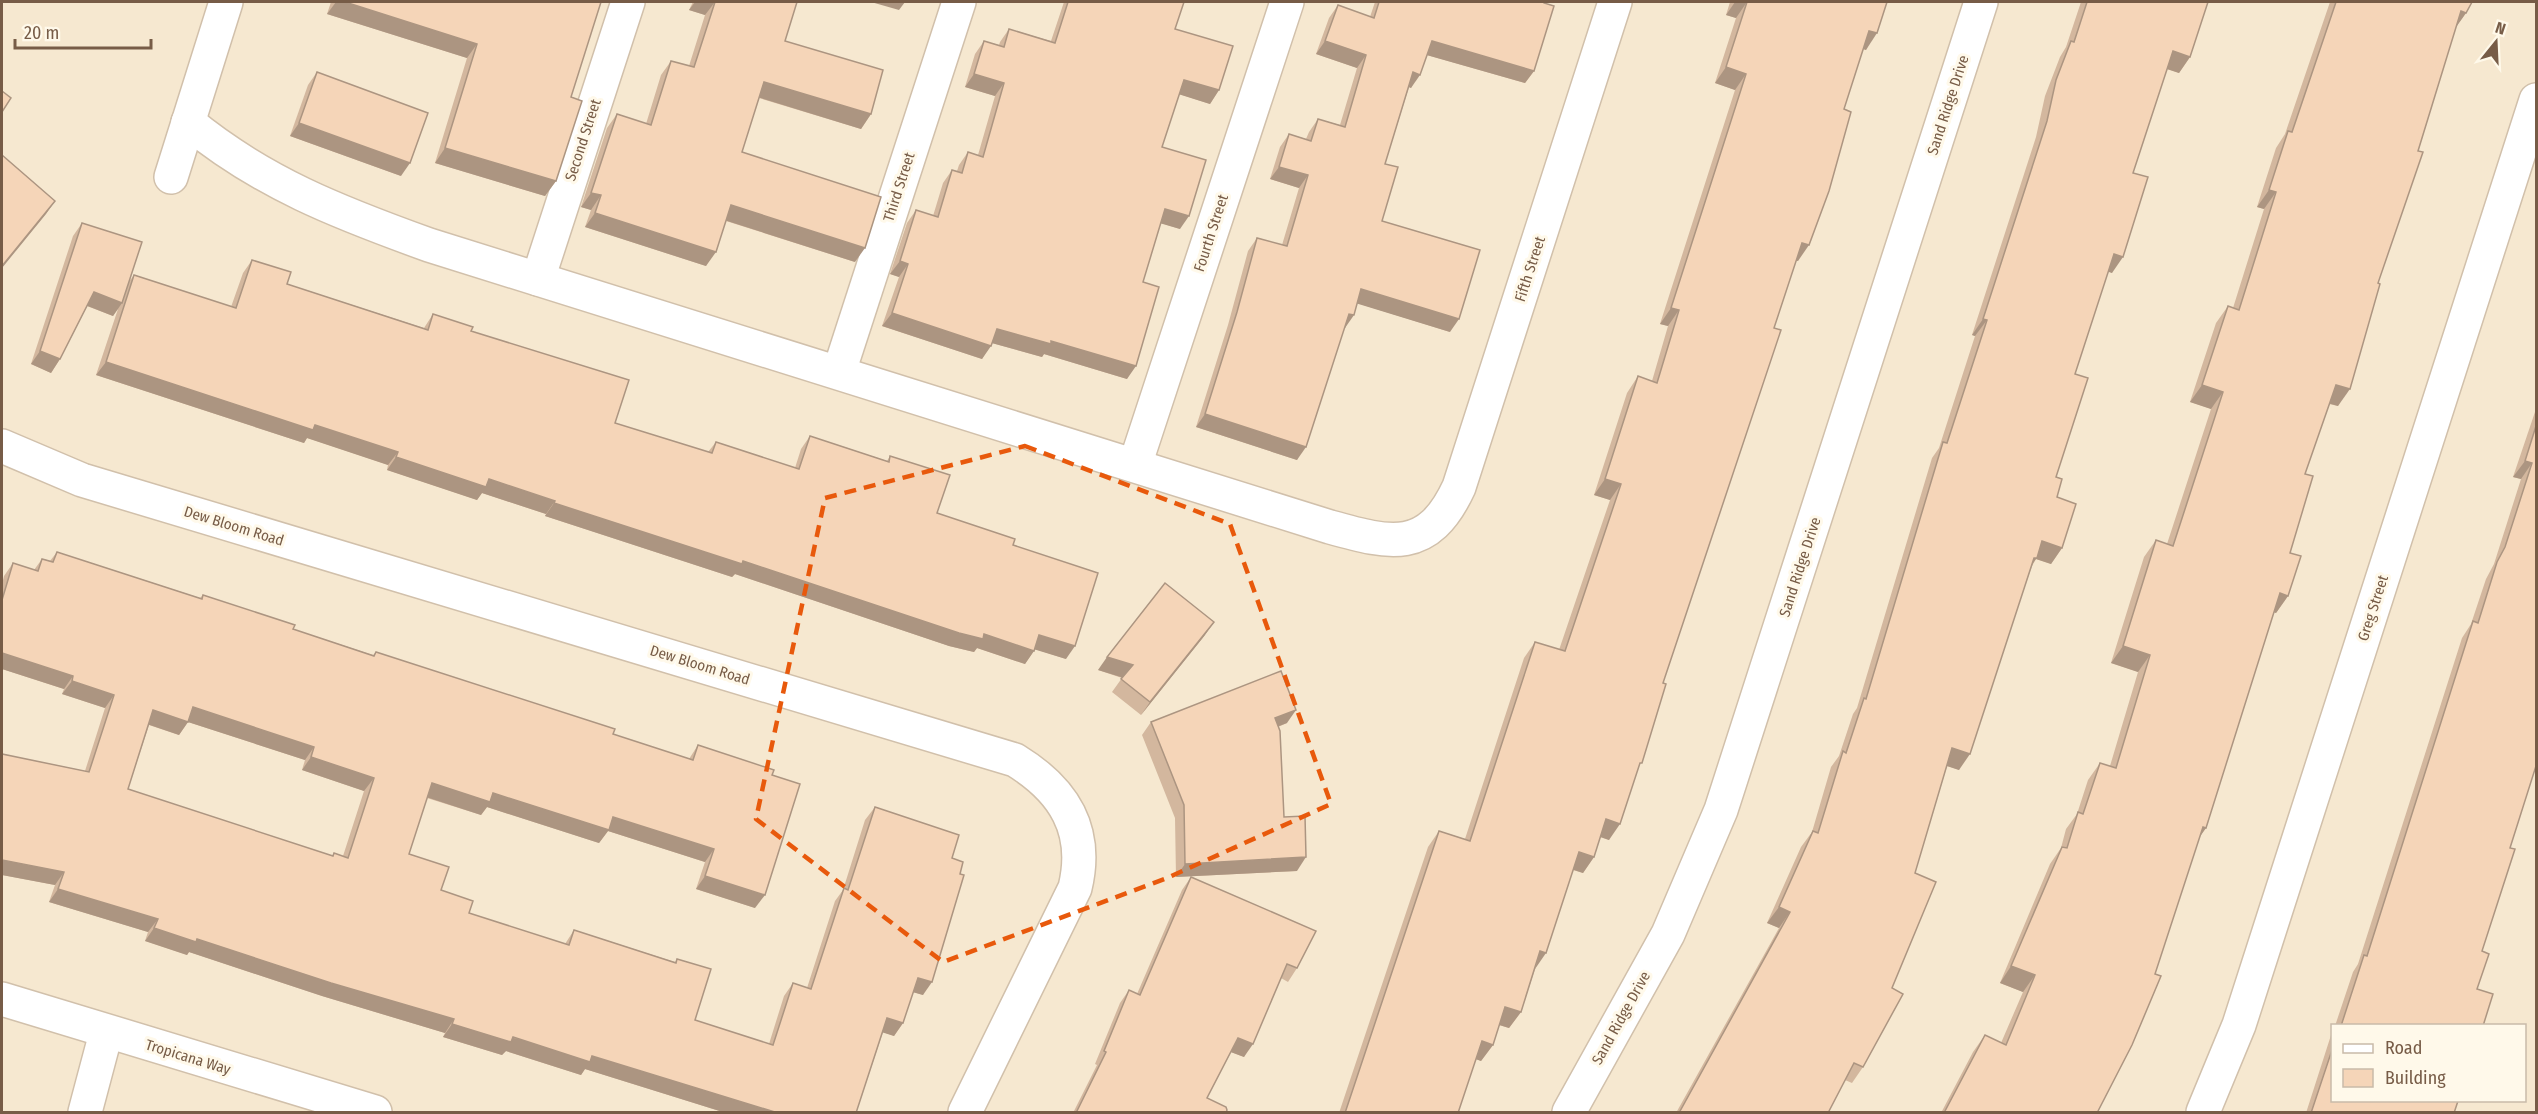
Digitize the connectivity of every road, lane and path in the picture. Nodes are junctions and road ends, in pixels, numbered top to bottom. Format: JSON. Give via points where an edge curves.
{"nodes":[{"id":1,"x":226,"y":2,"type":"edge"},
{"id":2,"x":628,"y":2,"type":"edge"},
{"id":3,"x":959,"y":2,"type":"edge"},
{"id":4,"x":1287,"y":2,"type":"edge"},
{"id":5,"x":1616,"y":2,"type":"edge"},
{"id":6,"x":1981,"y":2,"type":"edge"},
{"id":7,"x":2536,"y":100,"type":"edge"},
{"id":8,"x":188,"y":122,"type":"junction"},
{"id":9,"x":171,"y":177,"type":"dead end"},
{"id":10,"x":538,"y":279,"type":"junction"},
{"id":11,"x":839,"y":372,"type":"junction"},
{"id":12,"x":2,"y":446,"type":"edge"},
{"id":13,"x":1135,"y":465,"type":"junction"},
{"id":14,"x":2,"y":999,"type":"edge"},
{"id":15,"x":106,"y":1033,"type":"junction"},
{"id":16,"x":85,"y":1113,"type":"edge"},
{"id":17,"x":375,"y":1113,"type":"edge"},
{"id":18,"x":965,"y":1113,"type":"edge"},
{"id":19,"x":1569,"y":1113,"type":"edge"},
{"id":20,"x":2203,"y":1113,"type":"edge"}],
"edges":[{"from":1,"to":8,"type":"street"},
{"from":2,"to":10,"type":"street","name":"Second Street"},
{"from":3,"to":11,"type":"street","name":"Third Street"},
{"from":4,"to":13,"type":"street","name":"Fourth Street"},
{"from":5,"to":13,"type":"street","name":"Fifth Street","via":[[1459,488],[1443,517],[1431,529],[1416,536],[1371,538]]},
{"from":6,"to":19,"type":"street","name":"Sand Ridge Drive","via":[[1721,810],[1668,934]]},
{"from":7,"to":20,"type":"street","name":"Greg Street","via":[[2239,1025]]},
{"from":8,"to":9,"type":"street"},
{"from":8,"to":10,"type":"street","via":[[253,170],[334,211]]},
{"from":10,"to":11,"type":"street"},
{"from":11,"to":13,"type":"street"},
{"from":12,"to":18,"type":"street","name":"Dew Bloom Road","via":[[82,480],[1015,760],[1034,772],[1053,790],[1069,814],[1081,863],[1075,888]]},
{"from":14,"to":15,"type":"street","name":"Tropicana Way"},
{"from":15,"to":16,"type":"street"},
{"from":15,"to":17,"type":"street","name":"Tropicana Way"}]}
